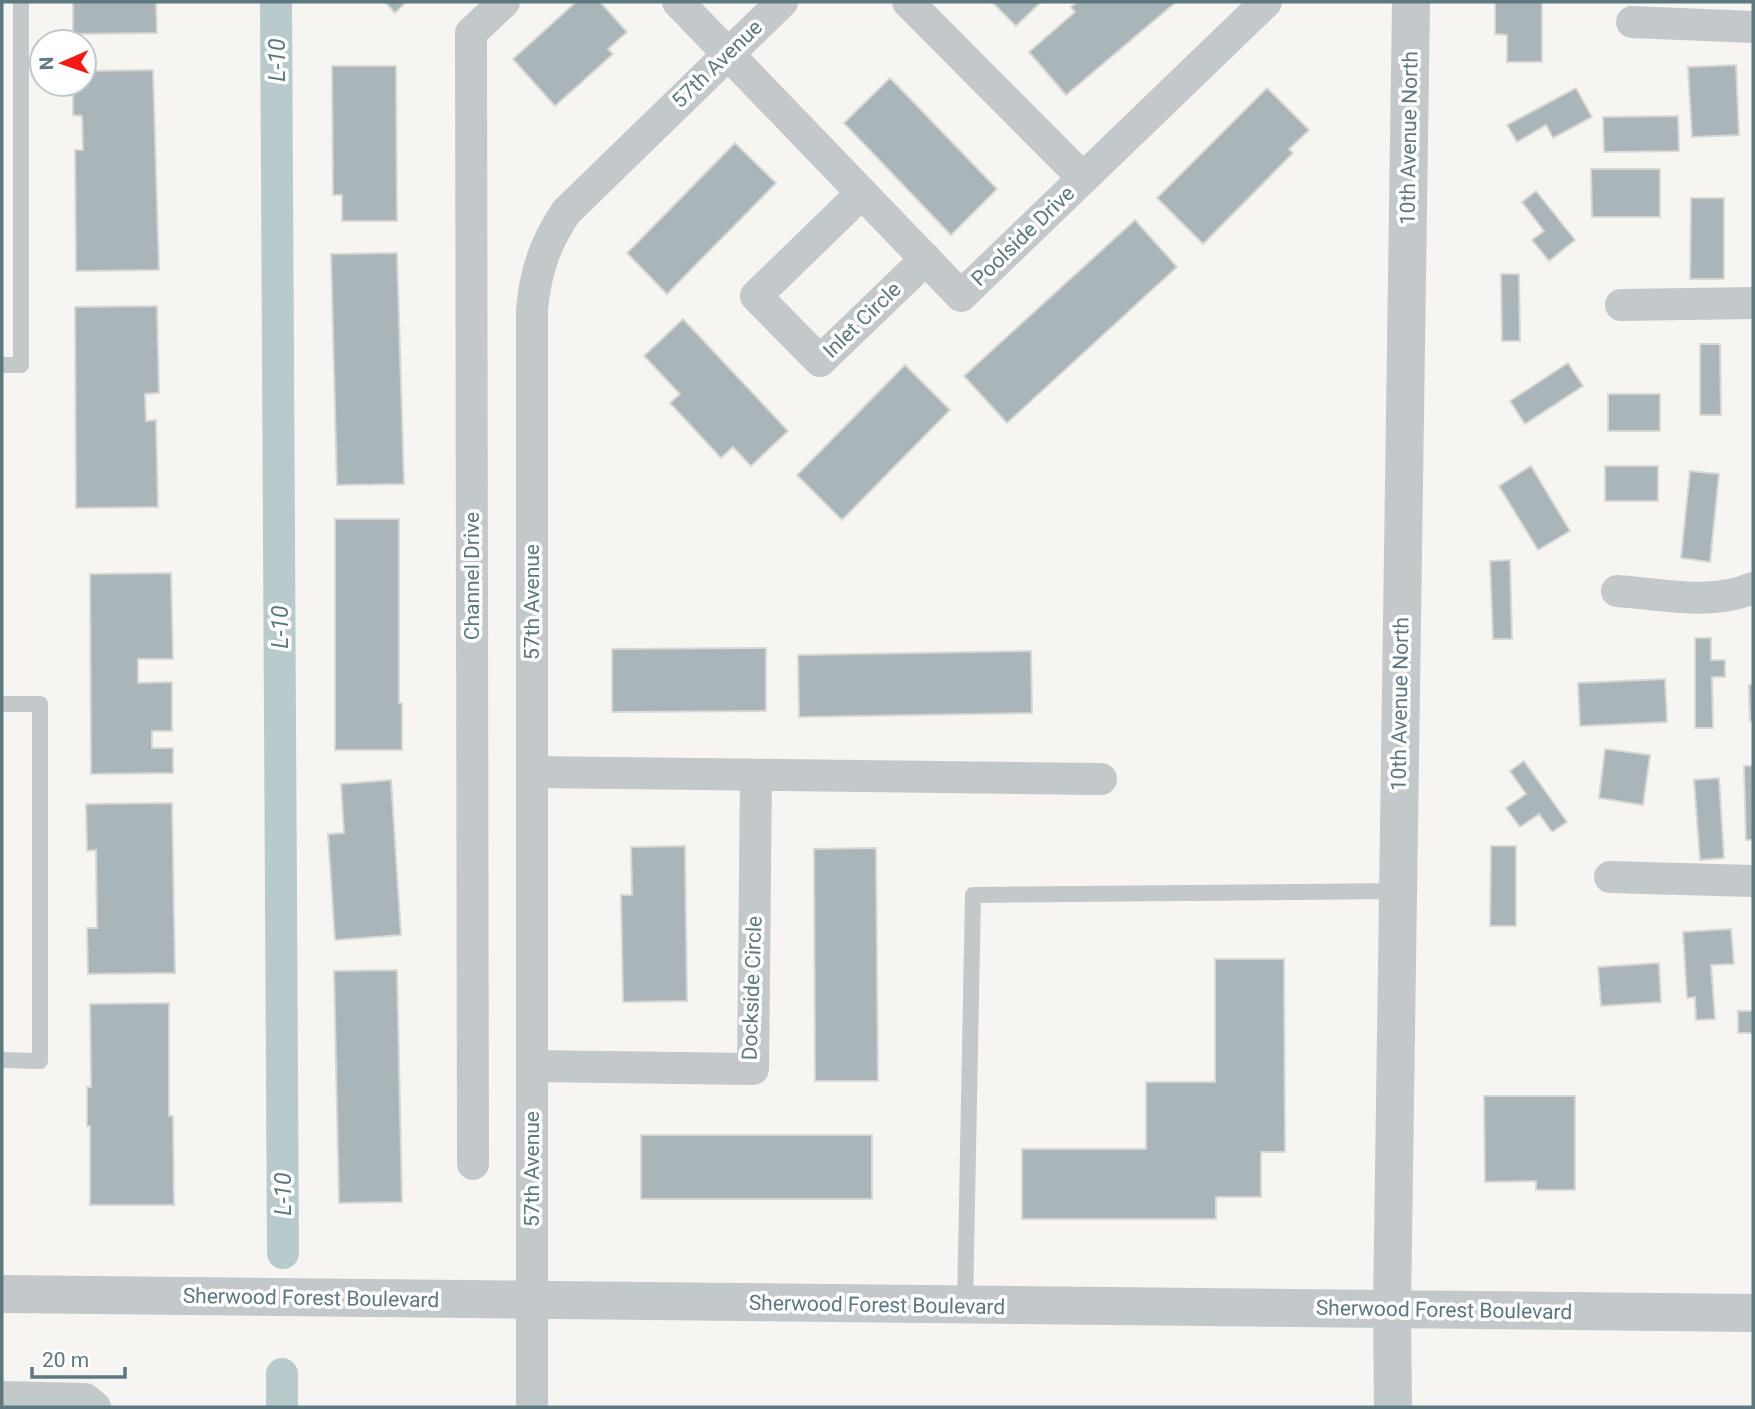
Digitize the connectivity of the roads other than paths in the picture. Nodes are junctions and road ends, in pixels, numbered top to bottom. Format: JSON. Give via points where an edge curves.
{"nodes":[{"id":1,"x":21,"y":2,"type":"edge"},
{"id":2,"x":504,"y":2,"type":"edge"},
{"id":3,"x":678,"y":2,"type":"edge"},
{"id":4,"x":782,"y":2,"type":"edge"},
{"id":5,"x":908,"y":2,"type":"edge"},
{"id":6,"x":1266,"y":2,"type":"edge"},
{"id":7,"x":1411,"y":2,"type":"edge"},
{"id":8,"x":1632,"y":22,"type":"dead end"},
{"id":9,"x":1753,"y":27,"type":"edge"},
{"id":10,"x":728,"y":54,"type":"junction"},
{"id":11,"x":1083,"y":178,"type":"junction"},
{"id":12,"x":862,"y":193,"type":"junction"},
{"id":13,"x":926,"y":259,"type":"junction"},
{"id":14,"x":1753,"y":303,"type":"edge"},
{"id":15,"x":1621,"y":305,"type":"dead end"},
{"id":16,"x":2,"y":365,"type":"edge"},
{"id":17,"x":1753,"y":588,"type":"edge"},
{"id":18,"x":1617,"y":590,"type":"dead end"},
{"id":19,"x":2,"y":704,"type":"edge"},
{"id":20,"x":532,"y":772,"type":"junction"},
{"id":21,"x":756,"y":775,"type":"junction"},
{"id":22,"x":1101,"y":779,"type":"dead end"},
{"id":23,"x":1610,"y":877,"type":"dead end"},
{"id":24,"x":1753,"y":881,"type":"edge"},
{"id":25,"x":1398,"y":891,"type":"junction"},
{"id":26,"x":2,"y":1060,"type":"edge"},
{"id":27,"x":532,"y":1066,"type":"junction"},
{"id":28,"x":473,"y":1164,"type":"dead end"},
{"id":29,"x":2,"y":1294,"type":"edge"},
{"id":30,"x":533,"y":1301,"type":"junction"},
{"id":31,"x":965,"y":1306,"type":"junction"},
{"id":32,"x":1392,"y":1309,"type":"junction"},
{"id":33,"x":1753,"y":1313,"type":"edge"},
{"id":34,"x":2,"y":1397,"type":"edge"},
{"id":35,"x":95,"y":1407,"type":"edge"},
{"id":36,"x":532,"y":1407,"type":"edge"},
{"id":37,"x":1393,"y":1407,"type":"edge"}],
"edges":[{"from":1,"to":16,"type":"lane","via":[[21,365]]},
{"from":2,"to":28,"type":"street","name":"Channel Drive","via":[[471,33]]},
{"from":3,"to":10,"type":"street","name":"Poolside Drive"},
{"from":4,"to":10,"type":"street","name":"57th Avenue"},
{"from":5,"to":11,"type":"street"},
{"from":6,"to":11,"type":"street","name":"Poolside Drive"},
{"from":7,"to":25,"type":"street","name":"10th Avenue North"},
{"from":8,"to":9,"type":"street"},
{"from":10,"to":12,"type":"street","name":"Poolside Drive"},
{"from":10,"to":20,"type":"street","name":"57th Avenue","via":[[566,212],[538,268],[531,310]]},
{"from":11,"to":13,"type":"street","name":"Poolside Drive","via":[[961,296]]},
{"from":12,"to":13,"type":"street","name":"Poolside Drive"},
{"from":12,"to":13,"type":"street","name":"Inlet Circle","via":[[756,296],[820,361]]},
{"from":14,"to":15,"type":"street"},
{"from":17,"to":18,"type":"street","via":[[1721,597]]},
{"from":19,"to":26,"type":"lane","via":[[40,704],[40,1061]]},
{"from":20,"to":21,"type":"street"},
{"from":20,"to":27,"type":"street","name":"57th Avenue"},
{"from":21,"to":22,"type":"street"},
{"from":21,"to":27,"type":"street","name":"Dockside Circle","via":[[753,1069]]},
{"from":23,"to":24,"type":"street"},
{"from":25,"to":31,"type":"lane","via":[[973,895]]},
{"from":25,"to":32,"type":"street","name":"10th Avenue North"},
{"from":27,"to":30,"type":"street","name":"57th Avenue"},
{"from":29,"to":30,"type":"street","name":"Sherwood Forest Boulevard"},
{"from":30,"to":31,"type":"street","name":"Sherwood Forest Boulevard"},
{"from":30,"to":36,"type":"street","name":"57th Avenue"},
{"from":31,"to":32,"type":"street","name":"Sherwood Forest Boulevard"},
{"from":32,"to":33,"type":"street","name":"Sherwood Forest Boulevard"},
{"from":32,"to":37,"type":"street","name":"10th Avenue North"},
{"from":34,"to":35,"type":"street","via":[[85,1399]]}]}
